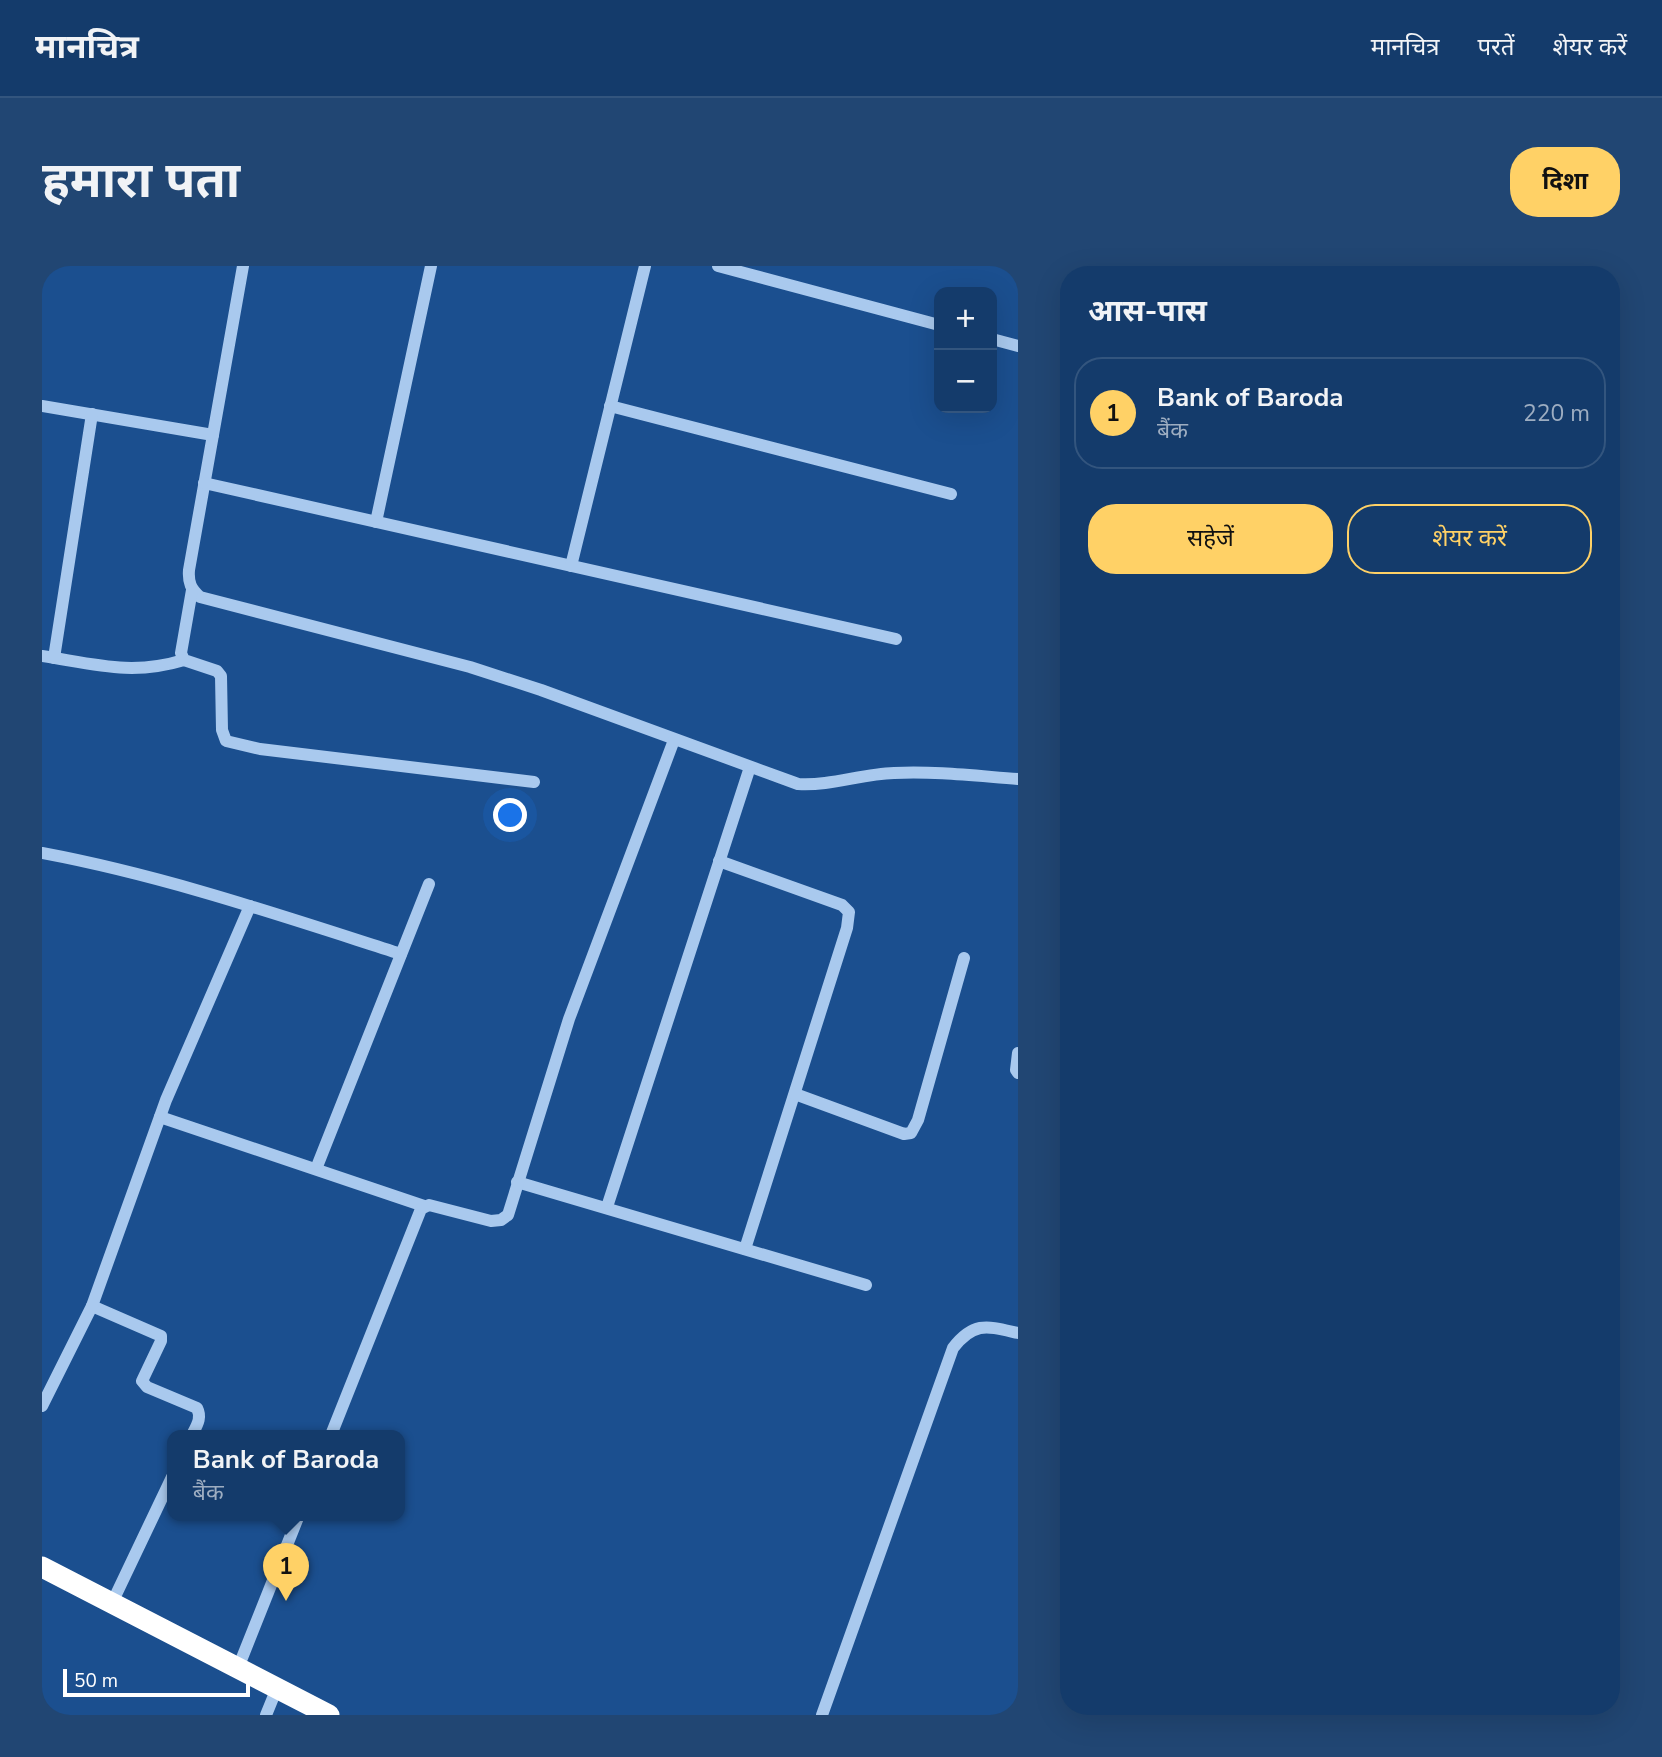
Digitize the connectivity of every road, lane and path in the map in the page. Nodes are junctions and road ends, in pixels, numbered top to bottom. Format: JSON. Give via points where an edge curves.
{"nodes":[{"id":1,"x":243,"y":266,"type":"edge"},
{"id":2,"x":431,"y":266,"type":"edge"},
{"id":3,"x":645,"y":266,"type":"edge"},
{"id":4,"x":718,"y":266,"type":"edge"},
{"id":5,"x":934,"y":324,"type":"edge"},
{"id":6,"x":997,"y":340,"type":"edge"},
{"id":7,"x":1018,"y":346,"type":"edge"},
{"id":8,"x":42,"y":406,"type":"edge"},
{"id":9,"x":610,"y":406,"type":"junction"},
{"id":10,"x":92,"y":414,"type":"junction"},
{"id":11,"x":213,"y":435,"type":"junction"},
{"id":12,"x":204,"y":483,"type":"junction"},
{"id":13,"x":951,"y":494,"type":"dead end"},
{"id":14,"x":376,"y":522,"type":"junction"},
{"id":15,"x":571,"y":566,"type":"junction"},
{"id":16,"x":192,"y":590,"type":"junction"},
{"id":17,"x":896,"y":639,"type":"dead end"},
{"id":18,"x":48,"y":657,"type":"edge"},
{"id":19,"x":184,"y":660,"type":"junction"},
{"id":20,"x":674,"y":740,"type":"junction"},
{"id":21,"x":750,"y":766,"type":"junction"},
{"id":22,"x":1018,"y":779,"type":"edge"},
{"id":23,"x":534,"y":782,"type":"dead end"},
{"id":24,"x":42,"y":853,"type":"edge"},
{"id":25,"x":719,"y":861,"type":"junction"},
{"id":26,"x":429,"y":884,"type":"dead end"},
{"id":27,"x":250,"y":906,"type":"junction"},
{"id":28,"x":401,"y":954,"type":"junction"},
{"id":29,"x":964,"y":958,"type":"dead end"},
{"id":30,"x":1018,"y":1053,"type":"edge"},
{"id":31,"x":1018,"y":1073,"type":"edge"},
{"id":32,"x":794,"y":1094,"type":"junction"},
{"id":33,"x":159,"y":1117,"type":"junction"},
{"id":34,"x":316,"y":1170,"type":"junction"},
{"id":35,"x":517,"y":1182,"type":"junction"},
{"id":36,"x":424,"y":1206,"type":"junction"},
{"id":37,"x":607,"y":1208,"type":"junction"},
{"id":38,"x":745,"y":1249,"type":"junction"},
{"id":39,"x":866,"y":1285,"type":"dead end"},
{"id":40,"x":92,"y":1306,"type":"junction"},
{"id":41,"x":1018,"y":1333,"type":"edge"},
{"id":42,"x":42,"y":1406,"type":"edge"},
{"id":43,"x":194,"y":1430,"type":"edge"},
{"id":44,"x":333,"y":1430,"type":"edge"},
{"id":45,"x":167,"y":1488,"type":"edge"},
{"id":46,"x":297,"y":1521,"type":"edge"},
{"id":47,"x":42,"y":1567,"type":"edge"},
{"id":48,"x":112,"y":1603,"type":"junction"},
{"id":49,"x":238,"y":1668,"type":"junction"},
{"id":50,"x":277,"y":1688,"type":"junction"},
{"id":51,"x":266,"y":1715,"type":"edge"},
{"id":52,"x":329,"y":1715,"type":"edge"},
{"id":53,"x":822,"y":1715,"type":"edge"}],
"edges":[{"from":1,"to":11,"type":"street"},
{"from":2,"to":14,"type":"street"},
{"from":3,"to":9,"type":"street"},
{"from":4,"to":5,"type":"street"},
{"from":6,"to":7,"type":"street"},
{"from":8,"to":10,"type":"street"},
{"from":9,"to":13,"type":"street"},
{"from":9,"to":15,"type":"street"},
{"from":10,"to":11,"type":"street"},
{"from":10,"to":18,"type":"street"},
{"from":11,"to":12,"type":"street"},
{"from":12,"to":14,"type":"street"},
{"from":12,"to":16,"type":"street","via":[[188,570]]},
{"from":14,"to":15,"type":"street"},
{"from":15,"to":17,"type":"street"},
{"from":16,"to":19,"type":"street","via":[[181,646]]},
{"from":16,"to":20,"type":"street","via":[[200,597],[470,667]]},
{"from":18,"to":19,"type":"street","via":[[139,669]]},
{"from":19,"to":23,"type":"street","via":[[221,676],[222,730],[226,741],[237,745]]},
{"from":20,"to":21,"type":"street"},
{"from":20,"to":35,"type":"street","via":[[569,1018]]},
{"from":21,"to":22,"type":"street","via":[[798,784],[817,785],[894,773]]},
{"from":21,"to":25,"type":"street"},
{"from":24,"to":27,"type":"street","via":[[168,880]]},
{"from":25,"to":32,"type":"street","via":[[842,905],[849,912]]},
{"from":25,"to":37,"type":"street"},
{"from":26,"to":28,"type":"street"},
{"from":27,"to":28,"type":"street"},
{"from":27,"to":33,"type":"street"},
{"from":28,"to":34,"type":"street"},
{"from":29,"to":32,"type":"street","via":[[911,1133]]},
{"from":30,"to":31,"type":"street"},
{"from":32,"to":38,"type":"street"},
{"from":33,"to":34,"type":"street"},
{"from":33,"to":40,"type":"street"},
{"from":34,"to":36,"type":"street"},
{"from":35,"to":36,"type":"street","via":[[508,1215],[501,1220]]},
{"from":35,"to":37,"type":"street"},
{"from":36,"to":44,"type":"street"},
{"from":37,"to":38,"type":"street"},
{"from":38,"to":39,"type":"street"},
{"from":40,"to":42,"type":"street"},
{"from":40,"to":43,"type":"street","via":[[161,1336],[142,1381],[197,1408],[200,1413]]},
{"from":41,"to":53,"type":"street","via":[[978,1327],[964,1334],[953,1348]]},
{"from":45,"to":48,"type":"street"},
{"from":46,"to":49,"type":"street"},
{"from":47,"to":48,"type":"highway"},
{"from":48,"to":49,"type":"highway"},
{"from":49,"to":50,"type":"highway"},
{"from":50,"to":51,"type":"street"},
{"from":50,"to":52,"type":"highway"}]}
